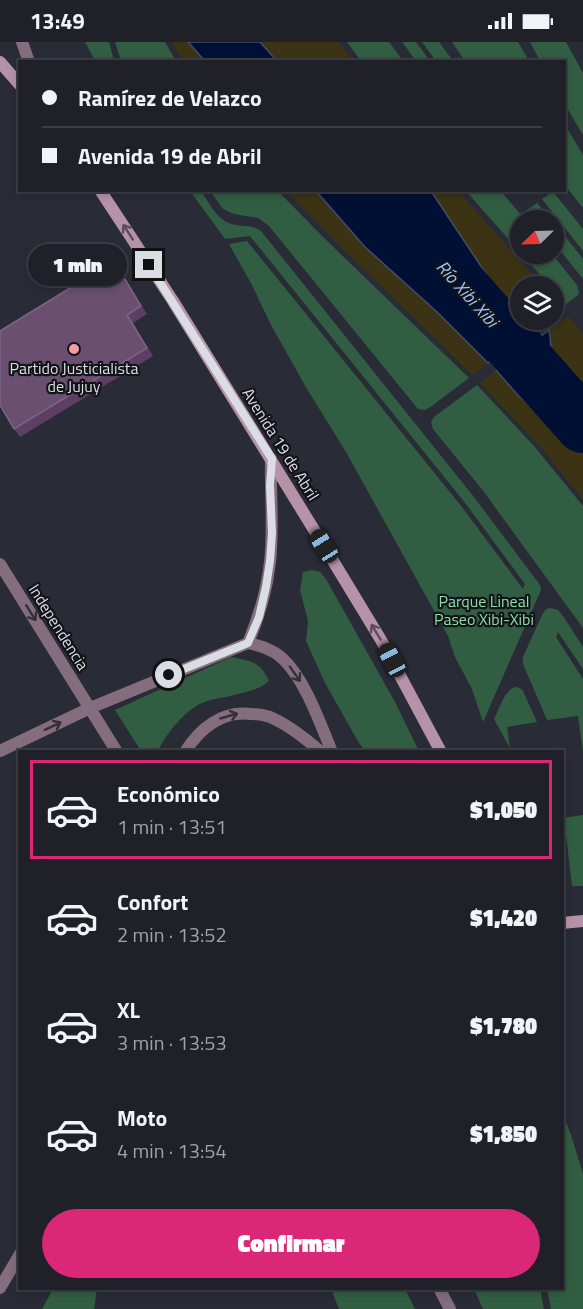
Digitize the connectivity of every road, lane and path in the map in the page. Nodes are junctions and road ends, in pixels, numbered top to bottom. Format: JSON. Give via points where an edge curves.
{"nodes":[{"id":1,"x":22,"y":42,"type":"edge"},
{"id":2,"x":28,"y":60,"type":"edge"},
{"id":3,"x":0,"y":62,"type":"edge"},
{"id":4,"x":18,"y":83,"type":"edge"},
{"id":5,"x":101,"y":192,"type":"edge"},
{"id":6,"x":272,"y":459,"type":"junction"},
{"id":7,"x":0,"y":564,"type":"edge"},
{"id":8,"x":248,"y":643,"type":"junction"},
{"id":9,"x":90,"y":708,"type":"junction"},
{"id":10,"x":435,"y":745,"type":"edge"},
{"id":11,"x":116,"y":750,"type":"edge"},
{"id":12,"x":186,"y":750,"type":"edge"},
{"id":13,"x":319,"y":750,"type":"edge"},
{"id":14,"x":331,"y":750,"type":"edge"},
{"id":15,"x":0,"y":751,"type":"edge"},
{"id":16,"x":583,"y":921,"type":"edge"},
{"id":17,"x":564,"y":923,"type":"edge"},
{"id":18,"x":18,"y":1257,"type":"edge"},
{"id":19,"x":0,"y":1288,"type":"edge"},
{"id":20,"x":440,"y":1290,"type":"edge"},
{"id":21,"x":450,"y":1309,"type":"edge"}],
"edges":[{"from":1,"to":2,"type":"street"},
{"from":3,"to":4,"type":"main road"},
{"from":6,"to":5,"type":"main road","name":"Avenida 19 de Abril","one_way":true},
{"from":6,"to":8,"type":"street","via":[[270,561],[259,617]]},
{"from":10,"to":6,"type":"main road","name":"Avenida 19 de Abril","one_way":true,"via":[[381,640]]},
{"from":7,"to":9,"type":"street","name":"Independencia","one_way":true},
{"from":8,"to":9,"type":"street"},
{"from":8,"to":14,"type":"street","one_way":true,"via":[[281,657],[297,675]]},
{"from":9,"to":11,"type":"street","name":"Independencia"},
{"from":15,"to":9,"type":"street","one_way":true},
{"from":12,"to":13,"type":"street","one_way":true,"via":[[212,723],[242,713],[267,716]]},
{"from":16,"to":17,"type":"main road"},
{"from":18,"to":19,"type":"street"},
{"from":20,"to":21,"type":"street"}]}
